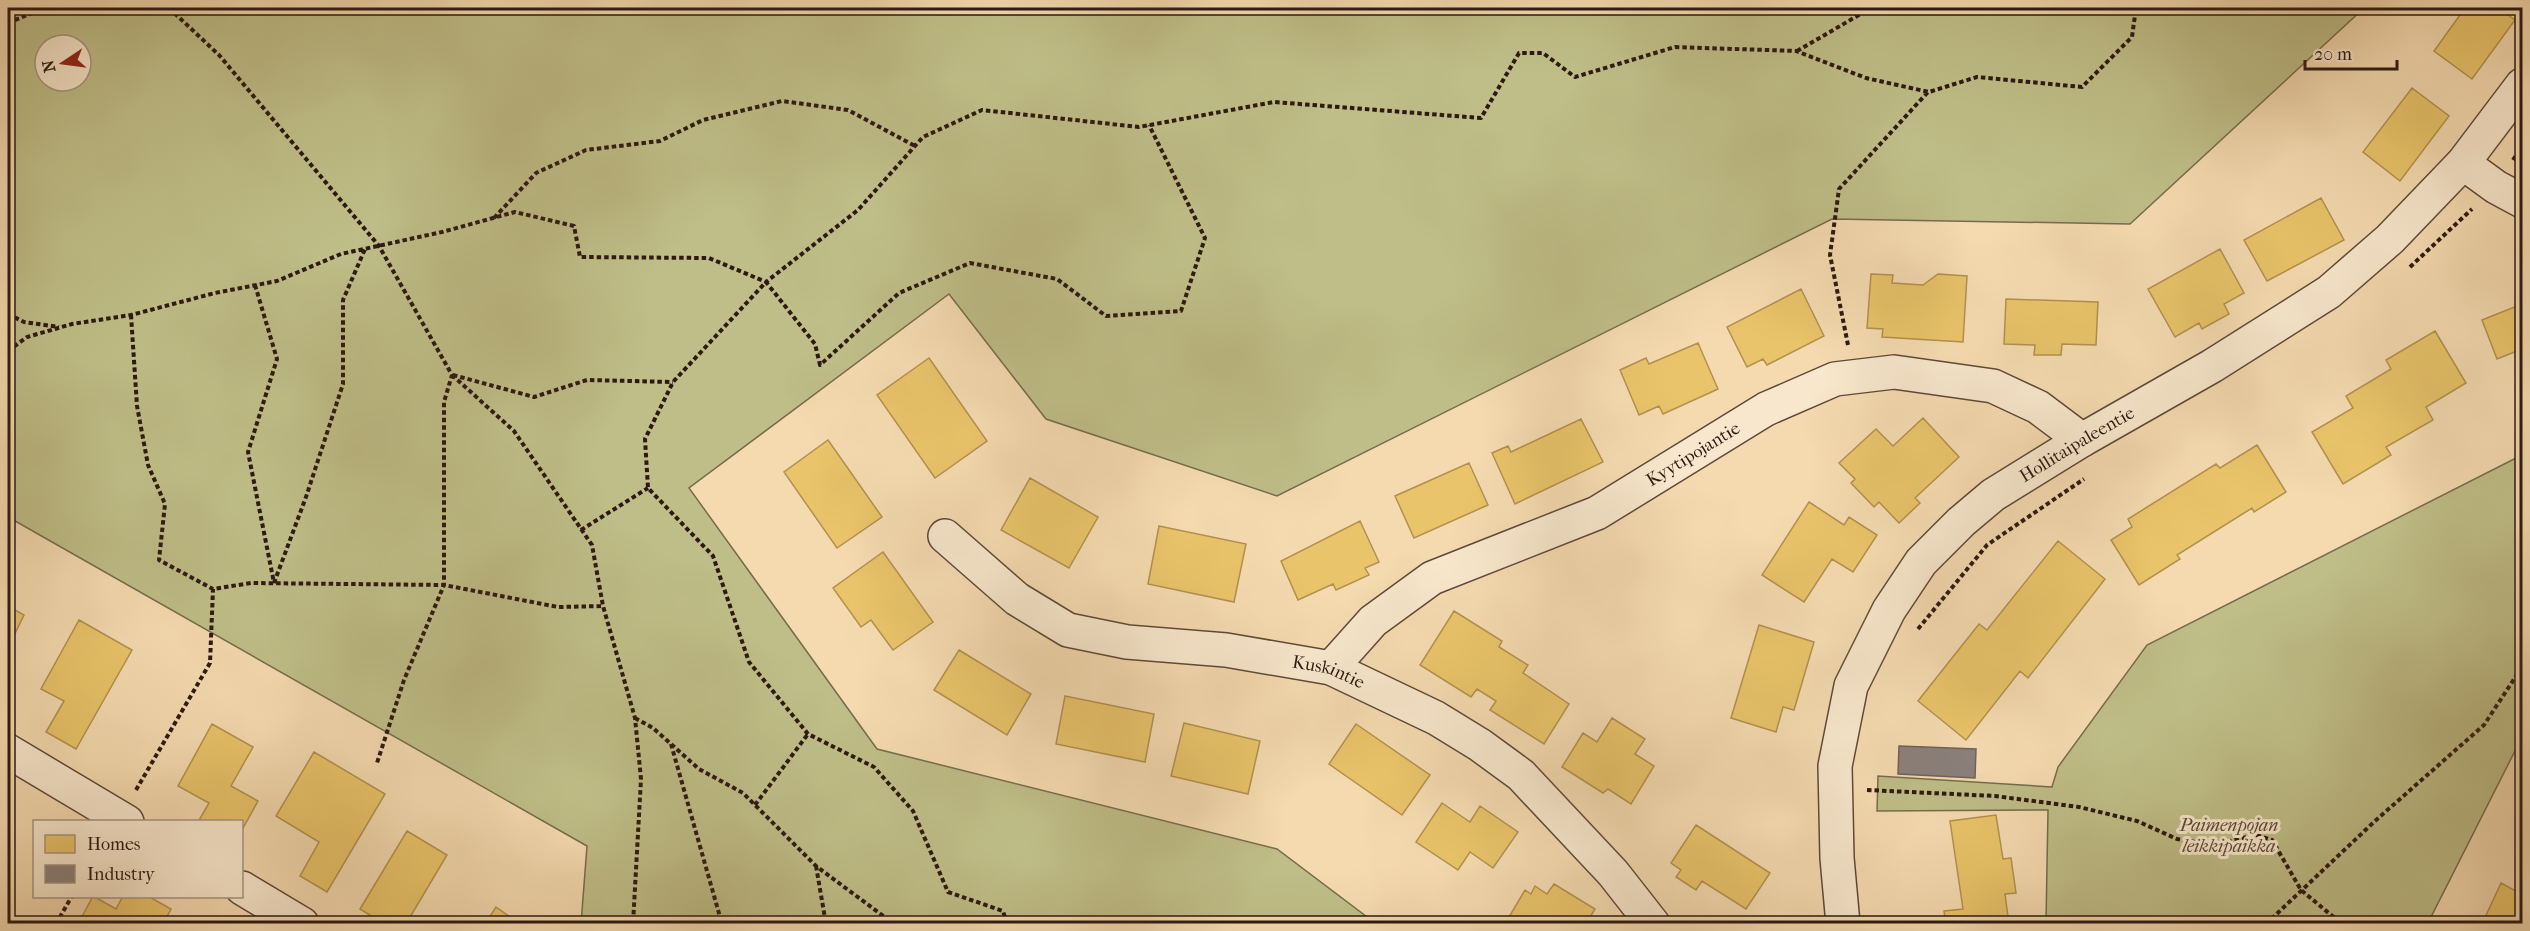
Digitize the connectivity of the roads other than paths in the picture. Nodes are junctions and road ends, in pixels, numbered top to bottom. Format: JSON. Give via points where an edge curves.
{"nodes":[{"id":1,"x":2523,"y":85,"type":"edge"},
{"id":2,"x":2463,"y":163,"type":"junction"},
{"id":3,"x":2509,"y":194,"type":"edge"},
{"id":4,"x":2082,"y":440,"type":"junction"},
{"id":5,"x":945,"y":536,"type":"dead end"},
{"id":6,"x":1331,"y":668,"type":"junction"},
{"id":7,"x":8,"y":751,"type":"edge"},
{"id":8,"x":123,"y":819,"type":"edge"},
{"id":9,"x":243,"y":889,"type":"edge"},
{"id":10,"x":302,"y":924,"type":"edge"},
{"id":11,"x":1653,"y":924,"type":"edge"},
{"id":12,"x":1843,"y":924,"type":"edge"}],
"edges":[{"from":1,"to":2,"type":"street","name":"Hollitaipaleentie"},
{"from":2,"to":3,"type":"street"},
{"from":2,"to":4,"type":"street","name":"Hollitaipaleentie","via":[[2390,239],[2329,292],[2212,366]]},
{"from":4,"to":6,"type":"street","name":"Kyytipojantie","via":[[2038,407],[1993,386],[1894,372],[1835,379],[1766,409],[1597,513],[1432,578],[1373,621]]},
{"from":4,"to":12,"type":"street","name":"Hollitaipaleentie","via":[[1993,495],[1922,562],[1889,610],[1851,686],[1835,766]]},
{"from":5,"to":6,"type":"street","name":"Kuskintie","via":[[1017,599],[1068,630],[1127,642],[1226,650]]},
{"from":6,"to":11,"type":"street","name":"Kuskintie","via":[[1436,718],[1521,775],[1613,873]]},
{"from":7,"to":8,"type":"street"},
{"from":9,"to":10,"type":"street"}]}
